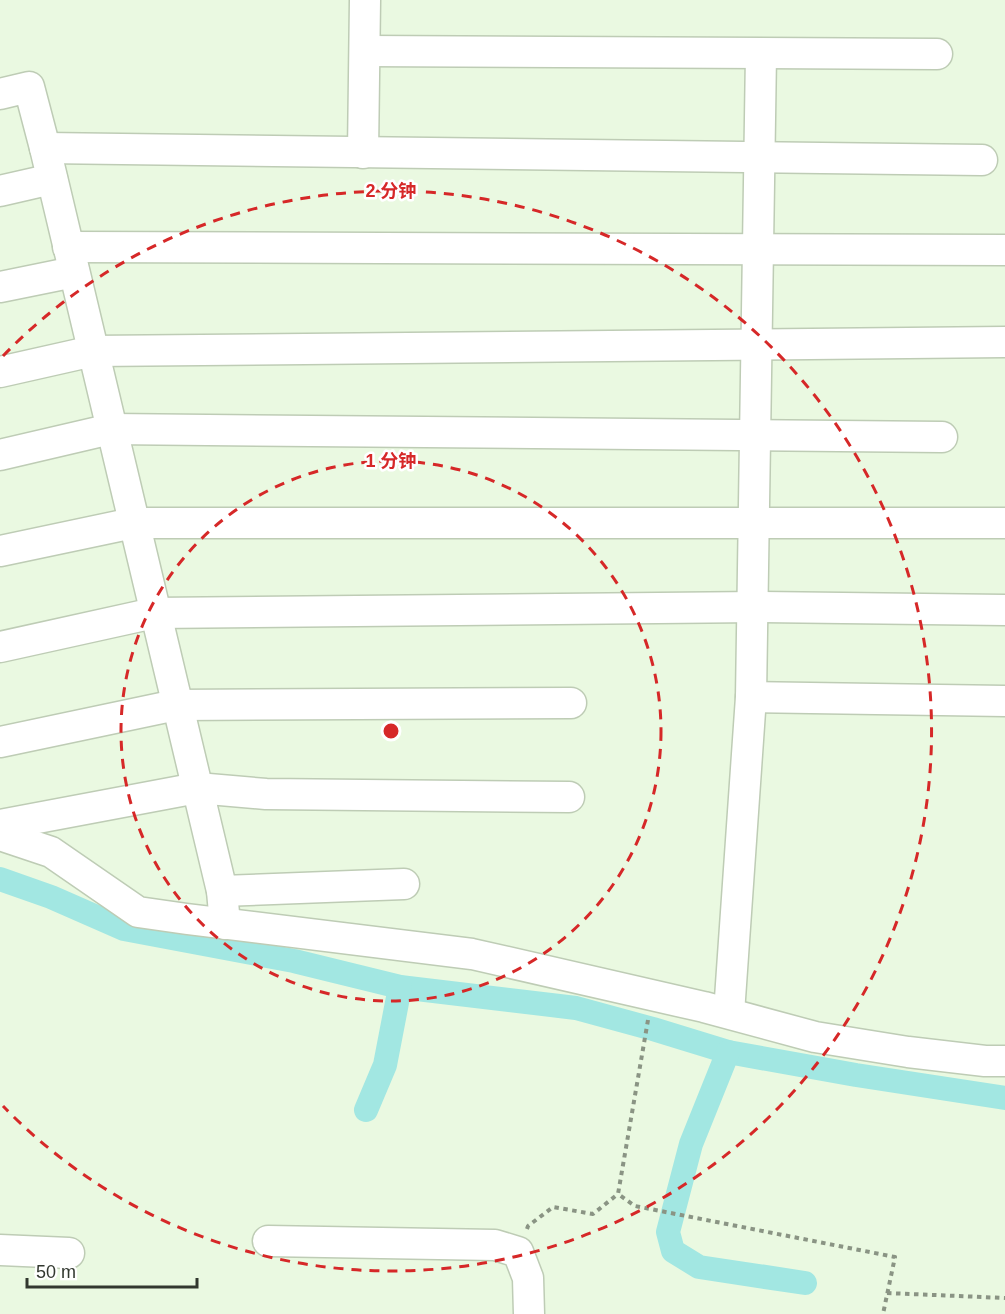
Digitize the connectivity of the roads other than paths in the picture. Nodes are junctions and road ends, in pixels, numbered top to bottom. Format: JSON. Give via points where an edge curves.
{"nodes":[{"id":1,"x":365,"y":0,"type":"edge"},
{"id":2,"x":365,"y":51,"type":"junction"},
{"id":3,"x":760,"y":54,"type":"junction"},
{"id":4,"x":937,"y":54,"type":"dead end"},
{"id":5,"x":0,"y":93,"type":"edge"},
{"id":6,"x":45,"y":148,"type":"junction"},
{"id":7,"x":363,"y":153,"type":"junction"},
{"id":8,"x":759,"y":158,"type":"junction"},
{"id":9,"x":982,"y":160,"type":"dead end"},
{"id":10,"x":52,"y":179,"type":"junction"},
{"id":11,"x":0,"y":191,"type":"edge"},
{"id":12,"x":758,"y":249,"type":"junction"},
{"id":13,"x":1005,"y":250,"type":"edge"},
{"id":14,"x":71,"y":260,"type":"junction"},
{"id":15,"x":0,"y":287,"type":"edge"},
{"id":16,"x":1005,"y":342,"type":"edge"},
{"id":17,"x":756,"y":344,"type":"junction"},
{"id":18,"x":93,"y":351,"type":"junction"},
{"id":19,"x":0,"y":372,"type":"edge"},
{"id":20,"x":111,"y":429,"type":"junction"},
{"id":21,"x":755,"y":435,"type":"junction"},
{"id":22,"x":942,"y":437,"type":"dead end"},
{"id":23,"x":0,"y":454,"type":"edge"},
{"id":24,"x":754,"y":521,"type":"junction"},
{"id":25,"x":1005,"y":522,"type":"edge"},
{"id":26,"x":133,"y":523,"type":"junction"},
{"id":27,"x":0,"y":551,"type":"edge"},
{"id":28,"x":753,"y":608,"type":"junction"},
{"id":29,"x":1005,"y":610,"type":"edge"},
{"id":30,"x":154,"y":613,"type":"junction"},
{"id":31,"x":0,"y":647,"type":"edge"},
{"id":32,"x":751,"y":697,"type":"junction"},
{"id":33,"x":1005,"y":701,"type":"edge"},
{"id":34,"x":571,"y":703,"type":"dead end"},
{"id":35,"x":176,"y":705,"type":"junction"},
{"id":36,"x":0,"y":742,"type":"edge"},
{"id":37,"x":196,"y":788,"type":"junction"},
{"id":38,"x":569,"y":797,"type":"dead end"},
{"id":39,"x":0,"y":825,"type":"edge"},
{"id":40,"x":0,"y":835,"type":"edge"},
{"id":41,"x":404,"y":884,"type":"dead end"},
{"id":42,"x":222,"y":891,"type":"junction"},
{"id":43,"x":225,"y":924,"type":"junction"},
{"id":44,"x":729,"y":1013,"type":"junction"},
{"id":45,"x":1005,"y":1061,"type":"edge"},
{"id":46,"x":268,"y":1241,"type":"dead end"},
{"id":47,"x":0,"y":1250,"type":"edge"},
{"id":48,"x":69,"y":1253,"type":"dead end"},
{"id":49,"x":529,"y":1314,"type":"edge"}],
"edges":[{"from":1,"to":2,"type":"street"},
{"from":2,"to":3,"type":"street"},
{"from":2,"to":7,"type":"street"},
{"from":3,"to":4,"type":"street"},
{"from":3,"to":8,"type":"street"},
{"from":5,"to":6,"type":"street","via":[[29,87]]},
{"from":6,"to":7,"type":"street"},
{"from":6,"to":10,"type":"street"},
{"from":7,"to":8,"type":"street"},
{"from":8,"to":9,"type":"street"},
{"from":8,"to":12,"type":"street"},
{"from":10,"to":11,"type":"street"},
{"from":10,"to":14,"type":"street"},
{"from":12,"to":13,"type":"street"},
{"from":12,"to":14,"type":"street"},
{"from":12,"to":17,"type":"street"},
{"from":14,"to":15,"type":"street"},
{"from":14,"to":18,"type":"street"},
{"from":16,"to":17,"type":"street"},
{"from":17,"to":18,"type":"street"},
{"from":17,"to":21,"type":"street"},
{"from":18,"to":19,"type":"street"},
{"from":18,"to":20,"type":"street"},
{"from":20,"to":21,"type":"street"},
{"from":20,"to":23,"type":"street"},
{"from":20,"to":26,"type":"street"},
{"from":21,"to":22,"type":"street"},
{"from":21,"to":24,"type":"street"},
{"from":24,"to":25,"type":"street"},
{"from":24,"to":26,"type":"street"},
{"from":24,"to":28,"type":"street"},
{"from":26,"to":27,"type":"street"},
{"from":26,"to":30,"type":"street"},
{"from":28,"to":29,"type":"street"},
{"from":28,"to":30,"type":"street"},
{"from":28,"to":32,"type":"street"},
{"from":30,"to":31,"type":"street"},
{"from":30,"to":35,"type":"street"},
{"from":32,"to":33,"type":"street"},
{"from":32,"to":44,"type":"street"},
{"from":34,"to":35,"type":"street"},
{"from":35,"to":36,"type":"street"},
{"from":35,"to":37,"type":"street"},
{"from":37,"to":38,"type":"street","via":[[266,794]]},
{"from":37,"to":39,"type":"street"},
{"from":37,"to":42,"type":"street"},
{"from":40,"to":43,"type":"street","via":[[51,852],[138,912]]},
{"from":41,"to":42,"type":"street"},
{"from":42,"to":43,"type":"street"},
{"from":43,"to":44,"type":"street","via":[[472,954]]},
{"from":44,"to":45,"type":"street","via":[[815,1037],[908,1052]]},
{"from":46,"to":49,"type":"street","via":[[495,1245],[518,1252],[528,1278]]},
{"from":47,"to":48,"type":"street"}]}
